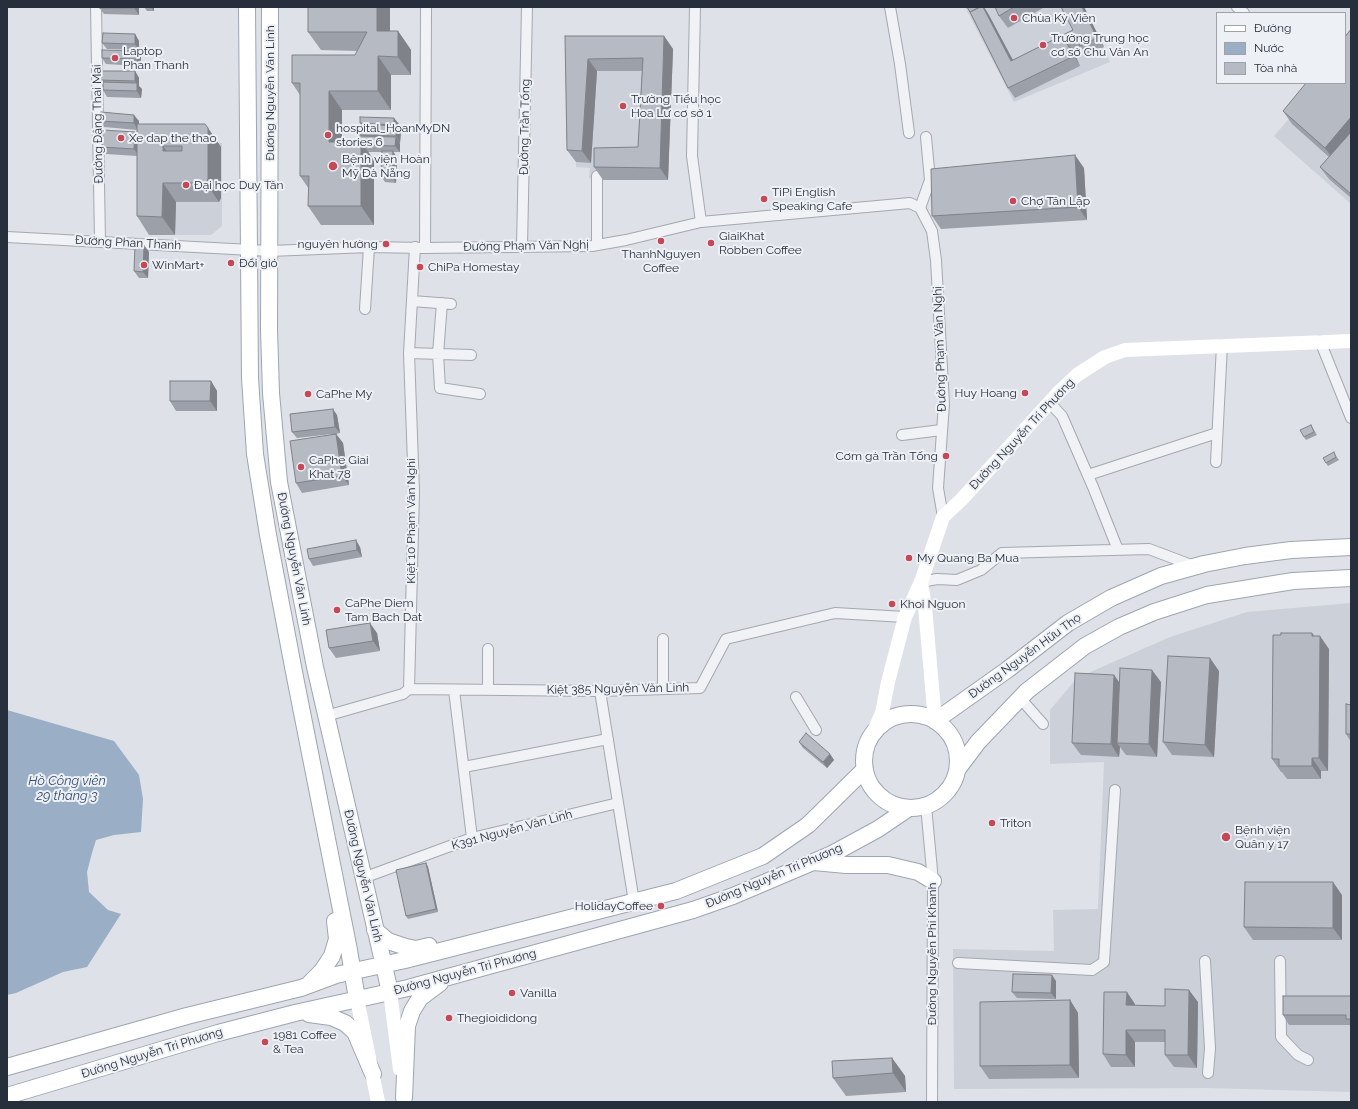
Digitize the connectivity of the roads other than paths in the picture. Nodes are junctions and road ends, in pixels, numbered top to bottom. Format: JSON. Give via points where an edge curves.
{"nodes":[{"id":1,"x":96,"y":7,"type":"edge"},
{"id":2,"x":247,"y":7,"type":"edge"},
{"id":3,"x":270,"y":7,"type":"edge"},
{"id":4,"x":426,"y":7,"type":"edge"},
{"id":5,"x":527,"y":7,"type":"edge"},
{"id":6,"x":694,"y":7,"type":"edge"},
{"id":7,"x":890,"y":7,"type":"edge"},
{"id":8,"x":909,"y":133,"type":"dead end"},
{"id":9,"x":926,"y":137,"type":"dead end"},
{"id":10,"x":597,"y":176,"type":"edge"},
{"id":11,"x":920,"y":208,"type":"junction"},
{"id":12,"x":701,"y":222,"type":"junction"},
{"id":13,"x":7,"y":237,"type":"edge"},
{"id":14,"x":100,"y":241,"type":"junction"},
{"id":15,"x":597,"y":244,"type":"junction"},
{"id":16,"x":522,"y":246,"type":"junction"},
{"id":17,"x":369,"y":247,"type":"junction"},
{"id":18,"x":420,"y":248,"type":"junction"},
{"id":19,"x":248,"y":250,"type":"junction"},
{"id":20,"x":270,"y":251,"type":"junction"},
{"id":21,"x":412,"y":301,"type":"junction"},
{"id":22,"x":365,"y":309,"type":"dead end"},
{"id":23,"x":1320,"y":341,"type":"junction"},
{"id":24,"x":1351,"y":341,"type":"edge"},
{"id":25,"x":1222,"y":345,"type":"junction"},
{"id":26,"x":409,"y":353,"type":"junction"},
{"id":27,"x":438,"y":354,"type":"junction"},
{"id":28,"x":471,"y":355,"type":"dead end"},
{"id":29,"x":480,"y":394,"type":"dead end"},
{"id":30,"x":1049,"y":402,"type":"junction"},
{"id":31,"x":1351,"y":418,"type":"edge"},
{"id":32,"x":941,"y":430,"type":"junction"},
{"id":33,"x":1218,"y":433,"type":"junction"},
{"id":34,"x":902,"y":435,"type":"dead end"},
{"id":35,"x":1216,"y":462,"type":"dead end"},
{"id":36,"x":1088,"y":475,"type":"junction"},
{"id":37,"x":943,"y":517,"type":"junction"},
{"id":38,"x":288,"y":531,"type":"junction"},
{"id":39,"x":268,"y":535,"type":"junction"},
{"id":40,"x":1351,"y":547,"type":"edge"},
{"id":41,"x":1118,"y":550,"type":"junction"},
{"id":42,"x":1194,"y":566,"type":"junction"},
{"id":43,"x":1351,"y":578,"type":"edge"},
{"id":44,"x":921,"y":582,"type":"junction"},
{"id":45,"x":905,"y":617,"type":"junction"},
{"id":46,"x":663,"y":639,"type":"dead end"},
{"id":47,"x":488,"y":649,"type":"dead end"},
{"id":48,"x":315,"y":667,"type":"junction"},
{"id":49,"x":294,"y":672,"type":"junction"},
{"id":50,"x":409,"y":689,"type":"junction"},
{"id":51,"x":663,"y":689,"type":"junction"},
{"id":52,"x":454,"y":690,"type":"junction"},
{"id":53,"x":488,"y":690,"type":"junction"},
{"id":54,"x":600,"y":691,"type":"junction"},
{"id":55,"x":796,"y":697,"type":"dead end"},
{"id":56,"x":1020,"y":698,"type":"junction"},
{"id":57,"x":326,"y":716,"type":"junction"},
{"id":58,"x":935,"y":721,"type":"junction"},
{"id":59,"x":1043,"y":724,"type":"dead end"},
{"id":60,"x":816,"y":730,"type":"dead end"},
{"id":61,"x":873,"y":733,"type":"junction"},
{"id":62,"x":608,"y":740,"type":"junction"},
{"id":63,"x":464,"y":767,"type":"junction"},
{"id":64,"x":865,"y":769,"type":"junction"},
{"id":65,"x":957,"y":770,"type":"junction"},
{"id":66,"x":1114,"y":790,"type":"dead end"},
{"id":67,"x":618,"y":803,"type":"junction"},
{"id":68,"x":926,"y":806,"type":"junction"},
{"id":69,"x":909,"y":808,"type":"junction"},
{"id":70,"x":472,"y":838,"type":"junction"},
{"id":71,"x":812,"y":862,"type":"junction"},
{"id":72,"x":334,"y":873,"type":"junction"},
{"id":73,"x":362,"y":878,"type":"junction"},
{"id":74,"x":933,"y":881,"type":"junction"},
{"id":75,"x":634,"y":902,"type":"junction"},
{"id":76,"x":375,"y":930,"type":"junction"},
{"id":77,"x":455,"y":946,"type":"junction"},
{"id":78,"x":1205,"y":961,"type":"dead end"},
{"id":79,"x":1280,"y":961,"type":"dead end"},
{"id":80,"x":958,"y":963,"type":"dead end"},
{"id":81,"x":384,"y":964,"type":"junction"},
{"id":82,"x":352,"y":972,"type":"junction"},
{"id":83,"x":450,"y":976,"type":"junction"},
{"id":84,"x":309,"y":985,"type":"junction"},
{"id":85,"x":390,"y":992,"type":"junction"},
{"id":86,"x":357,"y":999,"type":"junction"},
{"id":87,"x":296,"y":1013,"type":"junction"},
{"id":88,"x":1308,"y":1060,"type":"dead end"},
{"id":89,"x":7,"y":1067,"type":"edge"},
{"id":90,"x":1208,"y":1073,"type":"dead end"},
{"id":91,"x":372,"y":1074,"type":"junction"},
{"id":92,"x":7,"y":1096,"type":"edge"},
{"id":93,"x":404,"y":1100,"type":"edge"},
{"id":94,"x":378,"y":1102,"type":"edge"},
{"id":95,"x":932,"y":1102,"type":"edge"}],
"edges":[{"from":1,"to":14,"type":"street","name":"Đường Đặng Thai Mai"},
{"from":2,"to":19,"type":"main road","name":"Đường Nguyễn Văn Linh"},
{"from":3,"to":20,"type":"main road","name":"Đường Nguyễn Văn Linh"},
{"from":4,"to":18,"type":"street","name":"Kiệt 10 Phạm Văn Nghi"},
{"from":5,"to":16,"type":"street","name":"Đường Trần Tống"},
{"from":6,"to":12,"type":"street","via":[[692,156]]},
{"from":7,"to":8,"type":"street"},
{"from":9,"to":11,"type":"street","via":[[930,180]]},
{"from":10,"to":15,"type":"street"},
{"from":11,"to":12,"type":"street","name":"Đường Phạm Văn Nghị","via":[[910,203],[887,204]]},
{"from":11,"to":32,"type":"street","name":"Đường Phạm Văn Nghị","via":[[932,231],[936,260],[944,404]]},
{"from":12,"to":15,"type":"street","name":"Đường Phạm Văn Nghị","via":[[626,240]]},
{"from":13,"to":14,"type":"street","name":"Đường Phan Thanh"},
{"from":14,"to":19,"type":"street","name":"Đường Phan Thanh"},
{"from":15,"to":16,"type":"street","name":"Đường Phạm Văn Nghị"},
{"from":16,"to":18,"type":"street","name":"Đường Phạm Văn Nghị"},
{"from":17,"to":18,"type":"street","name":"Đường Phạm Văn Nghị"},
{"from":17,"to":20,"type":"street","name":"Đường Phạm Văn Nghị"},
{"from":17,"to":22,"type":"street"},
{"from":18,"to":21,"type":"street","name":"Kiệt 10 Phạm Văn Nghi"},
{"from":19,"to":20,"type":"street","name":"Đường Phạm Văn Nghị"},
{"from":19,"to":39,"type":"main road","name":"Đường Nguyễn Văn Linh","via":[[253,428]]},
{"from":20,"to":38,"type":"main road","name":"Đường Nguyễn Văn Linh","via":[[271,393],[279,482]]},
{"from":21,"to":26,"type":"street","name":"Kiệt 10 Phạm Văn Nghi"},
{"from":21,"to":27,"type":"street","via":[[447,304]]},
{"from":23,"to":24,"type":"street","name":"Đường Nguyễn Tri Phương"},
{"from":23,"to":25,"type":"street","name":"Đường Nguyễn Tri Phương"},
{"from":23,"to":31,"type":"street"},
{"from":25,"to":30,"type":"street","name":"Đường Nguyễn Tri Phương","via":[[1125,350],[1105,357],[1077,375]]},
{"from":25,"to":33,"type":"street"},
{"from":26,"to":27,"type":"street"},
{"from":26,"to":50,"type":"street","name":"Kiệt 10 Phạm Văn Nghi","via":[[414,491]]},
{"from":27,"to":28,"type":"street"},
{"from":27,"to":29,"type":"street","via":[[440,388]]},
{"from":30,"to":36,"type":"street","via":[[1062,416]]},
{"from":30,"to":37,"type":"street","name":"Đường Nguyễn Tri Phương","via":[[962,500]]},
{"from":32,"to":34,"type":"street"},
{"from":32,"to":37,"type":"street","name":"Đường Phạm Văn Nghị","via":[[938,488]]},
{"from":33,"to":35,"type":"street"},
{"from":33,"to":36,"type":"street"},
{"from":36,"to":41,"type":"street"},
{"from":37,"to":44,"type":"street","name":"Đường Nguyễn Tri Phương"},
{"from":38,"to":39,"type":"main road"},
{"from":38,"to":48,"type":"main road","name":"Đường Nguyễn Văn Linh"},
{"from":39,"to":49,"type":"main road","name":"Đường Nguyễn Văn Linh"},
{"from":40,"to":42,"type":"main road","name":"Đường Nguyễn Hữu Thọ","via":[[1284,551]]},
{"from":41,"to":42,"type":"street","via":[[1149,549]]},
{"from":41,"to":44,"type":"street","via":[[1002,553],[981,570],[957,580],[937,579]]},
{"from":42,"to":58,"type":"main road","name":"Đường Nguyễn Hữu Thọ","via":[[1161,576],[1111,598],[1068,623]]},
{"from":43,"to":56,"type":"main road","via":[[1293,581],[1249,587],[1207,595],[1154,612],[1119,627],[1085,646]]},
{"from":44,"to":45,"type":"street","name":"Đường Nguyễn Tri Phương"},
{"from":44,"to":58,"type":"street","name":"Đường Nguyễn Tri Phương"},
{"from":45,"to":51,"type":"street","name":"Kiệt 385 Nguyễn Văn Linh","via":[[835,613],[726,639],[700,688]]},
{"from":45,"to":61,"type":"street","name":"Đường Nguyễn Tri Phương","via":[[882,713]]},
{"from":46,"to":51,"type":"street"},
{"from":47,"to":53,"type":"street"},
{"from":48,"to":49,"type":"main road"},
{"from":48,"to":57,"type":"main road","name":"Đường Nguyễn Văn Linh"},
{"from":49,"to":72,"type":"main road","name":"Đường Nguyễn Văn Linh"},
{"from":50,"to":52,"type":"street","name":"Kiệt 385 Nguyễn Văn Linh"},
{"from":50,"to":57,"type":"street","name":"Kiệt 385 Nguyễn Văn Linh","via":[[403,694]]},
{"from":51,"to":54,"type":"street","name":"Kiệt 385 Nguyễn Văn Linh"},
{"from":52,"to":53,"type":"street","name":"Kiệt 385 Nguyễn Văn Linh"},
{"from":52,"to":63,"type":"street"},
{"from":53,"to":54,"type":"street","name":"Kiệt 385 Nguyễn Văn Linh"},
{"from":54,"to":62,"type":"street"},
{"from":55,"to":60,"type":"street"},
{"from":56,"to":59,"type":"street"},
{"from":56,"to":65,"type":"main road","via":[[978,742]]},
{"from":57,"to":73,"type":"main road","name":"Đường Nguyễn Văn Linh"},
{"from":58,"to":61,"type":"main road","via":[[920,715],[906,714],[882,724]]},
{"from":58,"to":65,"type":"main road","via":[[946,730],[953,742]]},
{"from":61,"to":64,"type":"main road","via":[[864,757]]},
{"from":62,"to":63,"type":"street"},
{"from":62,"to":67,"type":"street"},
{"from":63,"to":70,"type":"street"},
{"from":64,"to":69,"type":"main road","via":[[868,780],[880,797],[898,807]]},
{"from":64,"to":75,"type":"main road","name":"Đường Nguyễn Tri Phương","via":[[808,825],[763,856],[676,891]]},
{"from":65,"to":68,"type":"main road","via":[[946,792]]},
{"from":66,"to":80,"type":"street","via":[[1104,962],[1092,970]]},
{"from":67,"to":70,"type":"street","name":"K391 Nguyễn Văn Linh"},
{"from":67,"to":75,"type":"street"},
{"from":68,"to":69,"type":"main road"},
{"from":68,"to":74,"type":"street","name":"Đường Nguyễn Phi Khanh"},
{"from":69,"to":71,"type":"main road","name":"Đường Nguyễn Tri Phương","via":[[878,829]]},
{"from":70,"to":73,"type":"street","name":"K391 Nguyễn Văn Linh"},
{"from":71,"to":74,"type":"main road","via":[[846,866],[888,865],[918,872]]},
{"from":71,"to":83,"type":"main road","name":"Đường Nguyễn Tri Phương","via":[[692,910]]},
{"from":72,"to":82,"type":"main road","name":"Đường Nguyễn Văn Linh"},
{"from":72,"to":84,"type":"main road","via":[[336,939],[332,956]]},
{"from":73,"to":76,"type":"main road","name":"Đường Nguyễn Văn Linh"},
{"from":74,"to":95,"type":"street","name":"Đường Nguyễn Phi Khanh"},
{"from":75,"to":77,"type":"main road","name":"Đường Nguyễn Tri Phương"},
{"from":76,"to":77,"type":"main road","via":[[388,941],[406,947],[441,944]]},
{"from":76,"to":81,"type":"main road","name":"Đường Nguyễn Văn Linh"},
{"from":77,"to":81,"type":"main road","name":"Đường Nguyễn Tri Phương"},
{"from":78,"to":90,"type":"street","via":[[1210,1048]]},
{"from":79,"to":88,"type":"street","via":[[1281,1037],[1298,1056]]},
{"from":81,"to":82,"type":"main road","name":"Đường Nguyễn Tri Phương"},
{"from":81,"to":85,"type":"main road","name":"Đường Nguyễn Văn Linh"},
{"from":82,"to":84,"type":"main road","name":"Đường Nguyễn Tri Phương"},
{"from":82,"to":86,"type":"main road","name":"Đường Nguyễn Văn Linh"},
{"from":83,"to":85,"type":"main road","name":"Đường Nguyễn Tri Phương"},
{"from":83,"to":93,"type":"main road","via":[[420,998],[412,1011],[406,1031]]},
{"from":84,"to":89,"type":"main road","name":"Đường Nguyễn Tri Phương","via":[[187,1016]]},
{"from":85,"to":86,"type":"main road","name":"Đường Nguyễn Tri Phương"},
{"from":85,"to":93,"type":"street","name":"Đường Nguyễn Văn Linh"},
{"from":86,"to":87,"type":"main road","name":"Đường Nguyễn Tri Phương"},
{"from":86,"to":91,"type":"street","name":"Đường Nguyễn Văn Linh"},
{"from":87,"to":91,"type":"main road","via":[[331,1017],[345,1023],[355,1032]]},
{"from":87,"to":92,"type":"main road","name":"Đường Nguyễn Tri Phương","via":[[218,1033]]},
{"from":91,"to":94,"type":"street","name":"Đường Nguyễn Văn Linh"}]}
